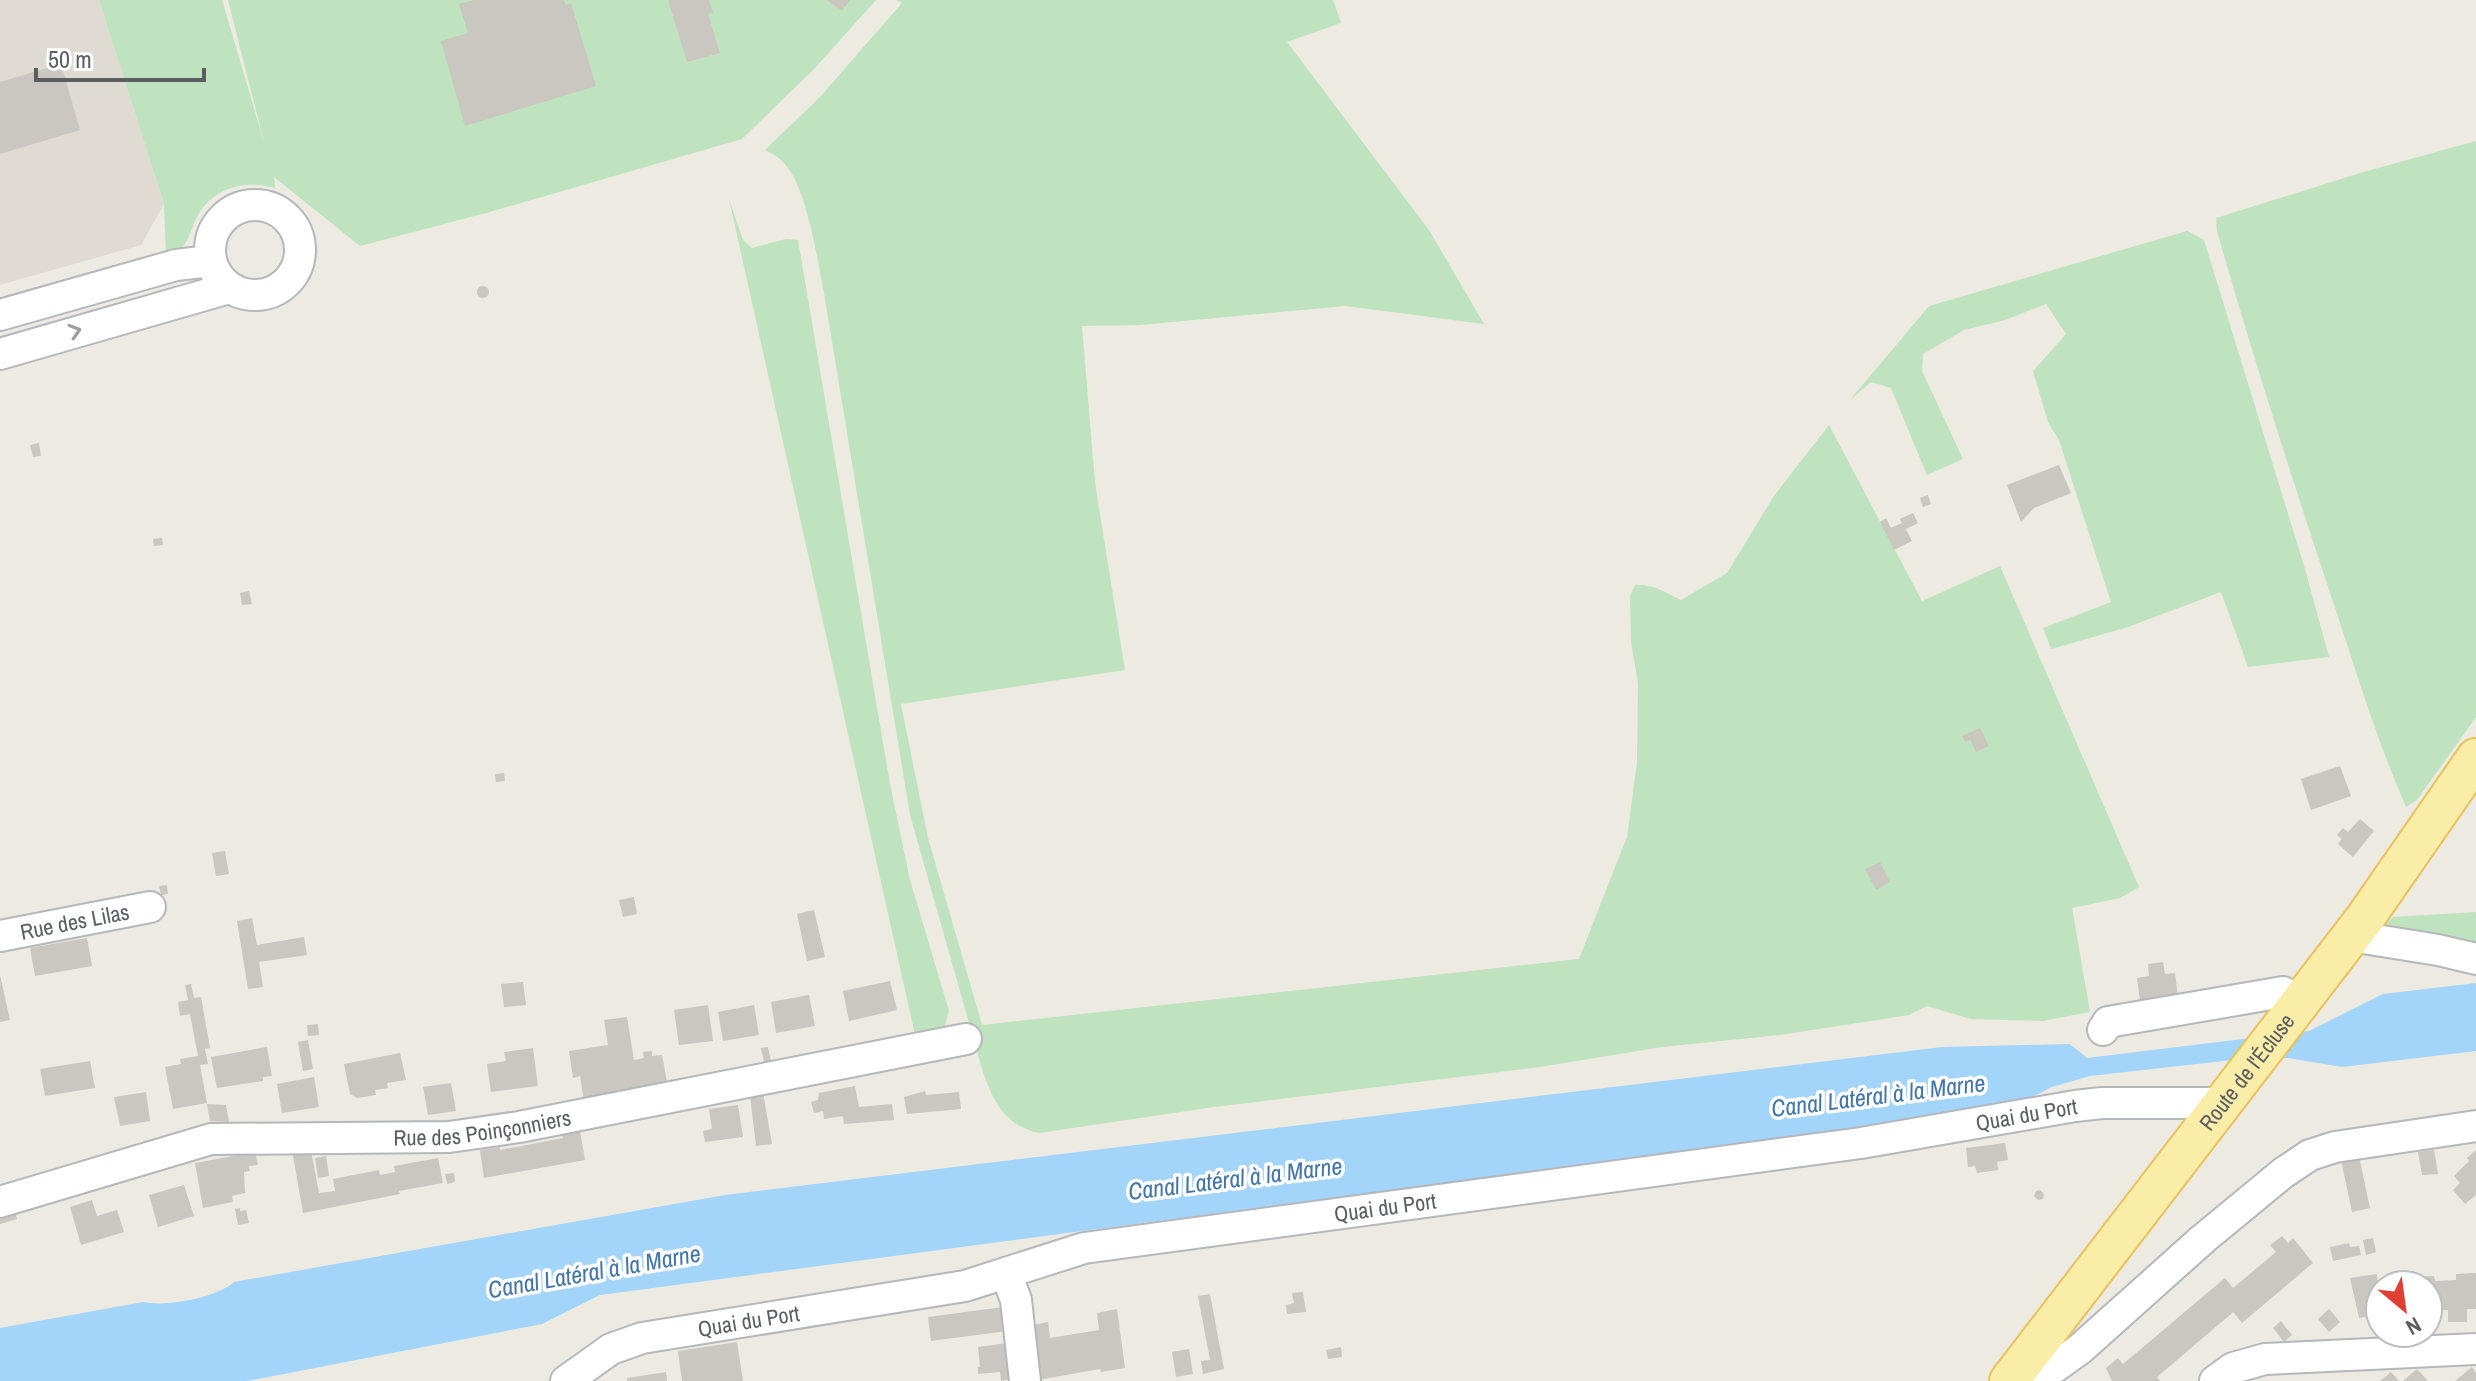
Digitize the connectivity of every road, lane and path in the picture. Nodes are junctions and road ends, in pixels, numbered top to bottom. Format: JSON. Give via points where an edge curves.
{"nodes":[{"id":1,"x":210,"y":261,"type":"junction"},
{"id":2,"x":229,"y":288,"type":"junction"},
{"id":3,"x":0,"y":315,"type":"edge"},
{"id":4,"x":0,"y":354,"type":"edge"},
{"id":5,"x":2476,"y":758,"type":"edge"},
{"id":6,"x":150,"y":907,"type":"dead end"},
{"id":7,"x":0,"y":936,"type":"edge"},
{"id":8,"x":2351,"y":936,"type":"junction"},
{"id":9,"x":2476,"y":959,"type":"edge"},
{"id":10,"x":2301,"y":1002,"type":"junction"},
{"id":11,"x":2103,"y":1030,"type":"dead end"},
{"id":12,"x":966,"y":1039,"type":"dead end"},
{"id":13,"x":2221,"y":1103,"type":"junction"},
{"id":14,"x":2476,"y":1126,"type":"edge"},
{"id":15,"x":0,"y":1202,"type":"edge"},
{"id":16,"x":1006,"y":1273,"type":"junction"},
{"id":17,"x":2476,"y":1349,"type":"edge"},
{"id":18,"x":566,"y":1381,"type":"edge"},
{"id":19,"x":1025,"y":1381,"type":"edge"},
{"id":20,"x":2009,"y":1381,"type":"edge"},
{"id":21,"x":2025,"y":1381,"type":"edge"},
{"id":22,"x":2215,"y":1381,"type":"edge"}],
"edges":[{"from":1,"to":2,"type":"street"},
{"from":1,"to":2,"type":"street","via":[[209,243],[228,213],[262,204],[292,222],[300,255],[295,272],[282,286],[246,295]]},
{"from":1,"to":3,"type":"street","via":[[176,265]]},
{"from":4,"to":2,"type":"street","one_way":true},
{"from":5,"to":8,"type":"main road","name":"Route de l'Écluse"},
{"from":6,"to":7,"type":"street","name":"Rue des Lilas"},
{"from":8,"to":9,"type":"street"},
{"from":8,"to":10,"type":"main road","name":"Route de l'Écluse"},
{"from":10,"to":11,"type":"street","via":[[2283,992],[2108,1022]]},
{"from":10,"to":13,"type":"main road","name":"Route de l'Écluse"},
{"from":12,"to":15,"type":"street","name":"Rue des Poinçonniers","via":[[463,1135],[211,1139]]},
{"from":13,"to":16,"type":"street","name":"Quai du Port","via":[[2075,1106],[1861,1143],[1084,1248]]},
{"from":13,"to":20,"type":"main road","name":"Route de l'Écluse"},
{"from":14,"to":21,"type":"street","via":[[2310,1155],[2203,1239],[2080,1349]]},
{"from":16,"to":18,"type":"street","name":"Quai du Port","via":[[965,1286],[642,1338],[611,1349]]},
{"from":16,"to":19,"type":"street","via":[[1016,1300]]},
{"from":17,"to":22,"type":"street","via":[[2265,1359],[2233,1368]]}]}
